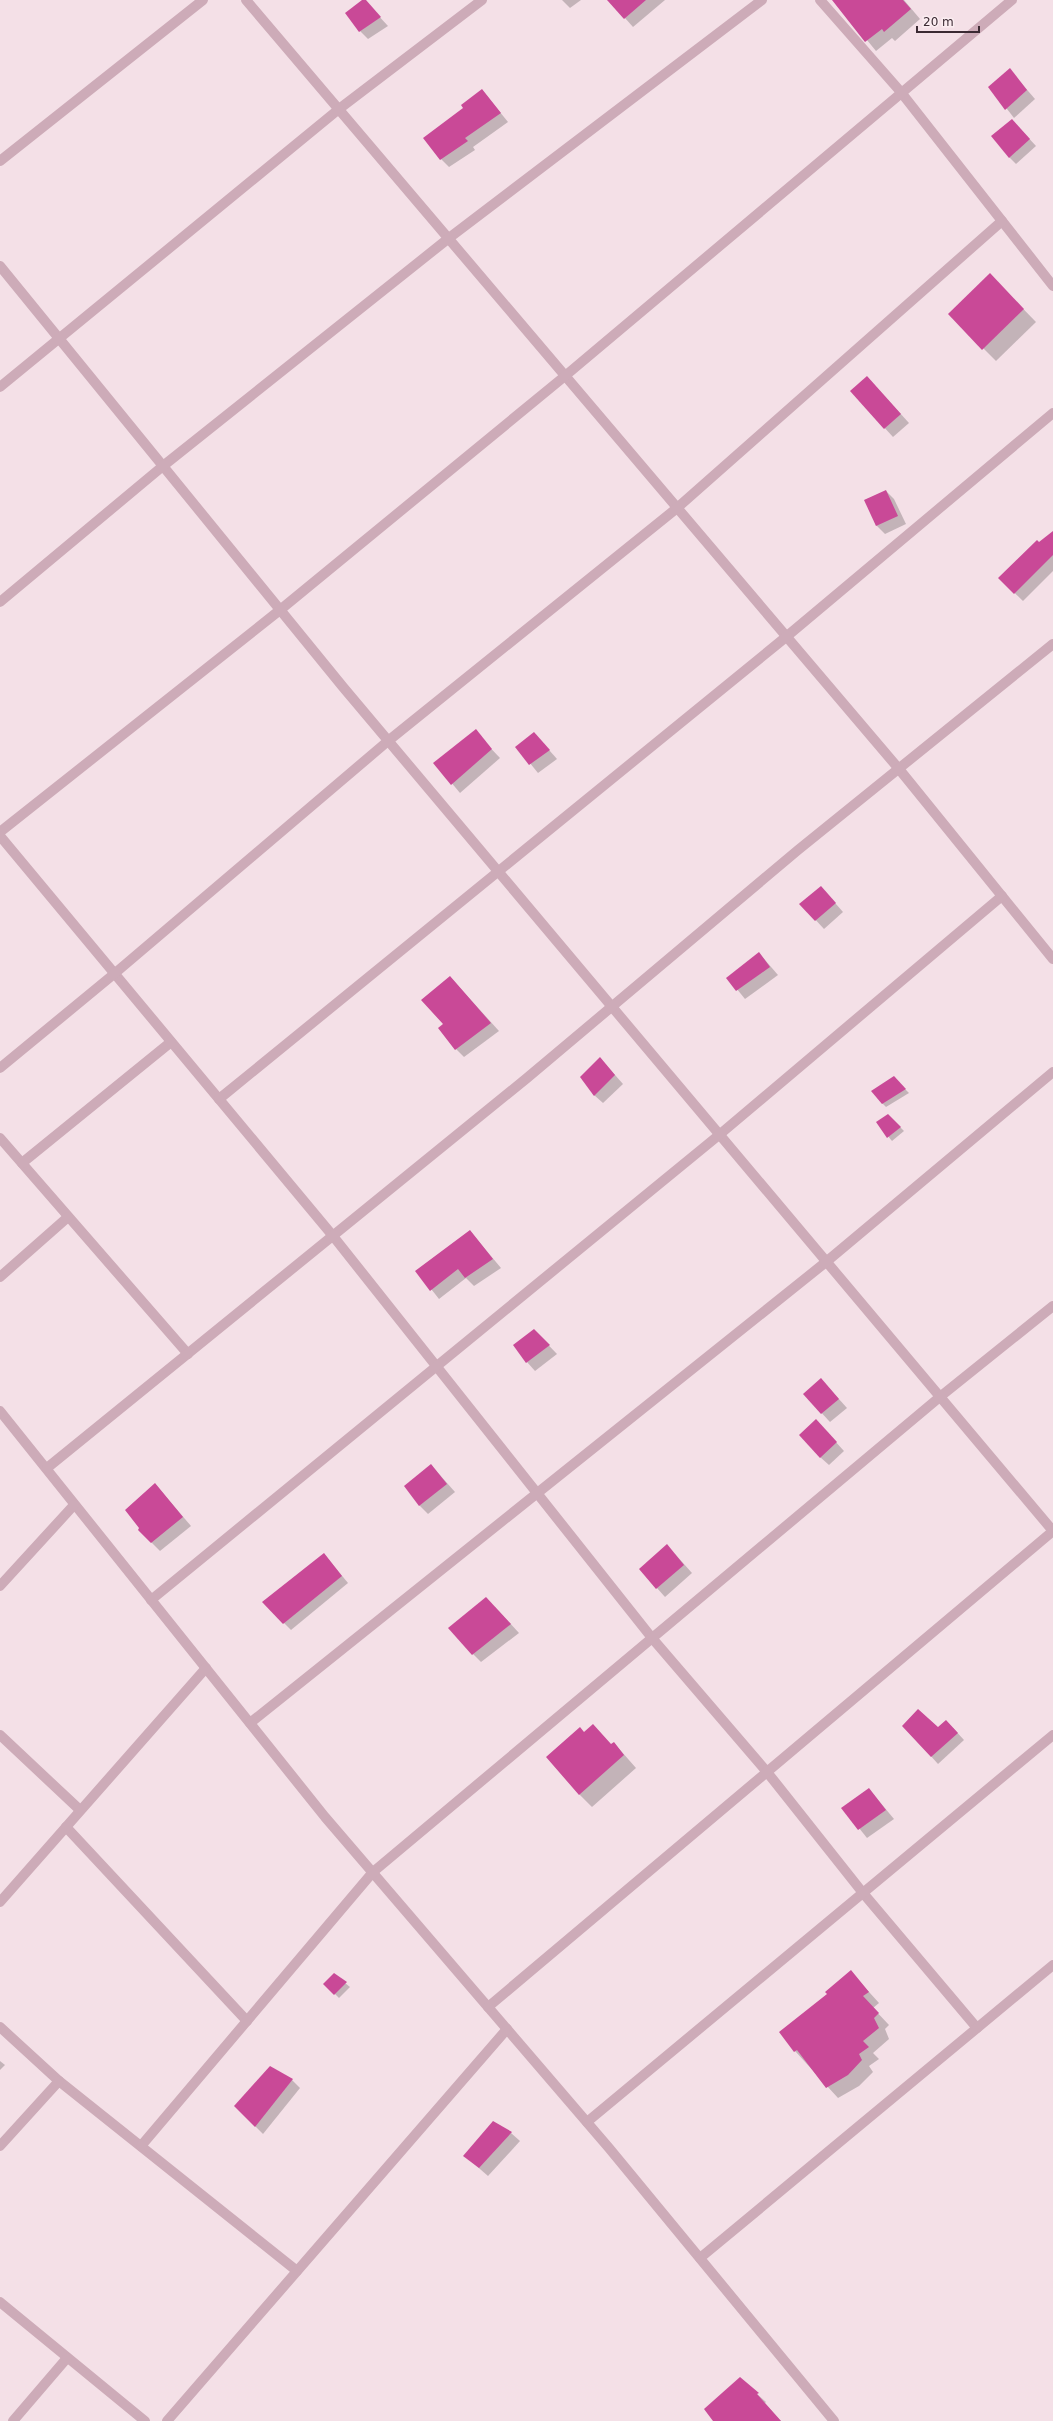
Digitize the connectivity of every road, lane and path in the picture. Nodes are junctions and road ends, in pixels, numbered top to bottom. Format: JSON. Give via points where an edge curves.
{"nodes":[{"id":1,"x":202,"y":0,"type":"edge"},
{"id":2,"x":246,"y":0,"type":"edge"},
{"id":3,"x":482,"y":0,"type":"edge"},
{"id":4,"x":762,"y":0,"type":"edge"},
{"id":5,"x":820,"y":0,"type":"edge"},
{"id":6,"x":1012,"y":0,"type":"edge"},
{"id":7,"x":900,"y":91,"type":"junction"},
{"id":8,"x":339,"y":109,"type":"junction"},
{"id":9,"x":0,"y":161,"type":"edge"},
{"id":10,"x":1002,"y":221,"type":"junction"},
{"id":11,"x":449,"y":238,"type":"junction"},
{"id":12,"x":0,"y":266,"type":"edge"},
{"id":13,"x":1053,"y":286,"type":"edge"},
{"id":14,"x":59,"y":339,"type":"junction"},
{"id":15,"x":565,"y":376,"type":"junction"},
{"id":16,"x":0,"y":387,"type":"edge"},
{"id":17,"x":1053,"y":413,"type":"edge"},
{"id":18,"x":163,"y":466,"type":"junction"},
{"id":19,"x":677,"y":508,"type":"junction"},
{"id":20,"x":0,"y":602,"type":"edge"},
{"id":21,"x":280,"y":610,"type":"junction"},
{"id":22,"x":786,"y":636,"type":"junction"},
{"id":23,"x":1053,"y":644,"type":"edge"},
{"id":24,"x":388,"y":741,"type":"junction"},
{"id":25,"x":899,"y":769,"type":"junction"},
{"id":26,"x":0,"y":832,"type":"edge"},
{"id":27,"x":0,"y":836,"type":"edge"},
{"id":28,"x":499,"y":873,"type":"junction"},
{"id":29,"x":1002,"y":896,"type":"junction"},
{"id":30,"x":1053,"y":959,"type":"edge"},
{"id":31,"x":114,"y":974,"type":"junction"},
{"id":32,"x":611,"y":1007,"type":"junction"},
{"id":33,"x":171,"y":1042,"type":"junction"},
{"id":34,"x":0,"y":1068,"type":"edge"},
{"id":35,"x":1053,"y":1072,"type":"edge"},
{"id":36,"x":219,"y":1099,"type":"junction"},
{"id":37,"x":719,"y":1134,"type":"junction"},
{"id":38,"x":0,"y":1138,"type":"edge"},
{"id":39,"x":22,"y":1163,"type":"junction"},
{"id":40,"x":68,"y":1217,"type":"junction"},
{"id":41,"x":333,"y":1236,"type":"junction"},
{"id":42,"x":826,"y":1262,"type":"junction"},
{"id":43,"x":0,"y":1277,"type":"edge"},
{"id":44,"x":1053,"y":1306,"type":"edge"},
{"id":45,"x":188,"y":1354,"type":"junction"},
{"id":46,"x":437,"y":1365,"type":"junction"},
{"id":47,"x":941,"y":1396,"type":"junction"},
{"id":48,"x":0,"y":1411,"type":"edge"},
{"id":49,"x":47,"y":1468,"type":"junction"},
{"id":50,"x":537,"y":1493,"type":"junction"},
{"id":51,"x":74,"y":1505,"type":"junction"},
{"id":52,"x":1053,"y":1531,"type":"edge"},
{"id":53,"x":0,"y":1586,"type":"edge"},
{"id":54,"x":151,"y":1600,"type":"junction"},
{"id":55,"x":652,"y":1638,"type":"junction"},
{"id":56,"x":206,"y":1668,"type":"junction"},
{"id":57,"x":250,"y":1724,"type":"junction"},
{"id":58,"x":0,"y":1735,"type":"edge"},
{"id":59,"x":1053,"y":1735,"type":"edge"},
{"id":60,"x":767,"y":1772,"type":"junction"},
{"id":61,"x":80,"y":1810,"type":"junction"},
{"id":62,"x":66,"y":1827,"type":"junction"},
{"id":63,"x":373,"y":1872,"type":"junction"},
{"id":64,"x":863,"y":1893,"type":"junction"},
{"id":65,"x":0,"y":1902,"type":"edge"},
{"id":66,"x":1053,"y":1965,"type":"edge"},
{"id":67,"x":488,"y":2007,"type":"junction"},
{"id":68,"x":246,"y":2021,"type":"junction"},
{"id":69,"x":0,"y":2027,"type":"edge"},
{"id":70,"x":977,"y":2028,"type":"junction"},
{"id":71,"x":507,"y":2029,"type":"junction"},
{"id":72,"x":59,"y":2081,"type":"junction"},
{"id":73,"x":587,"y":2122,"type":"junction"},
{"id":74,"x":0,"y":2146,"type":"edge"},
{"id":75,"x":141,"y":2146,"type":"junction"},
{"id":76,"x":700,"y":2258,"type":"junction"},
{"id":77,"x":296,"y":2271,"type":"junction"},
{"id":78,"x":0,"y":2302,"type":"edge"},
{"id":79,"x":67,"y":2358,"type":"junction"},
{"id":80,"x":13,"y":2421,"type":"edge"},
{"id":81,"x":145,"y":2421,"type":"edge"},
{"id":82,"x":167,"y":2421,"type":"edge"},
{"id":83,"x":834,"y":2421,"type":"edge"}],
"edges":[{"from":1,"to":9,"type":"street"},
{"from":2,"to":8,"type":"street"},
{"from":3,"to":8,"type":"street"},
{"from":4,"to":11,"type":"street"},
{"from":5,"to":7,"type":"street"},
{"from":6,"to":7,"type":"street"},
{"from":7,"to":10,"type":"street"},
{"from":7,"to":15,"type":"street"},
{"from":8,"to":11,"type":"street"},
{"from":8,"to":14,"type":"street"},
{"from":10,"to":13,"type":"street"},
{"from":10,"to":19,"type":"street"},
{"from":11,"to":15,"type":"street"},
{"from":11,"to":18,"type":"street"},
{"from":12,"to":14,"type":"street"},
{"from":14,"to":16,"type":"street"},
{"from":14,"to":18,"type":"street"},
{"from":15,"to":19,"type":"street"},
{"from":15,"to":21,"type":"street"},
{"from":17,"to":22,"type":"street"},
{"from":18,"to":20,"type":"street"},
{"from":18,"to":21,"type":"street"},
{"from":19,"to":22,"type":"street"},
{"from":19,"to":24,"type":"street"},
{"from":21,"to":24,"type":"street"},
{"from":21,"to":26,"type":"street"},
{"from":22,"to":25,"type":"street"},
{"from":22,"to":28,"type":"street"},
{"from":23,"to":25,"type":"street"},
{"from":24,"to":28,"type":"street"},
{"from":24,"to":31,"type":"street"},
{"from":25,"to":29,"type":"street"},
{"from":25,"to":32,"type":"street"},
{"from":27,"to":31,"type":"street"},
{"from":28,"to":32,"type":"street"},
{"from":28,"to":36,"type":"street"},
{"from":29,"to":30,"type":"street"},
{"from":29,"to":37,"type":"street"},
{"from":31,"to":33,"type":"street"},
{"from":31,"to":34,"type":"street"},
{"from":32,"to":37,"type":"street"},
{"from":32,"to":41,"type":"street"},
{"from":33,"to":36,"type":"street"},
{"from":33,"to":39,"type":"street"},
{"from":35,"to":42,"type":"street"},
{"from":36,"to":41,"type":"street"},
{"from":37,"to":42,"type":"street"},
{"from":37,"to":46,"type":"street"},
{"from":38,"to":39,"type":"street"},
{"from":39,"to":40,"type":"street"},
{"from":40,"to":43,"type":"street"},
{"from":40,"to":45,"type":"street"},
{"from":41,"to":45,"type":"street"},
{"from":41,"to":46,"type":"street"},
{"from":42,"to":47,"type":"street"},
{"from":42,"to":50,"type":"street"},
{"from":44,"to":47,"type":"street"},
{"from":45,"to":49,"type":"street"},
{"from":46,"to":50,"type":"street"},
{"from":46,"to":54,"type":"street"},
{"from":47,"to":52,"type":"street"},
{"from":47,"to":55,"type":"street"},
{"from":48,"to":49,"type":"street"},
{"from":49,"to":51,"type":"street"},
{"from":50,"to":55,"type":"street"},
{"from":50,"to":57,"type":"street"},
{"from":51,"to":53,"type":"street"},
{"from":51,"to":54,"type":"street"},
{"from":52,"to":60,"type":"street"},
{"from":54,"to":56,"type":"street"},
{"from":55,"to":60,"type":"street"},
{"from":55,"to":63,"type":"street"},
{"from":56,"to":57,"type":"street"},
{"from":56,"to":61,"type":"street"},
{"from":57,"to":63,"type":"street"},
{"from":58,"to":61,"type":"street"},
{"from":59,"to":64,"type":"street"},
{"from":60,"to":64,"type":"street"},
{"from":60,"to":67,"type":"street"},
{"from":61,"to":62,"type":"street"},
{"from":62,"to":65,"type":"street"},
{"from":62,"to":68,"type":"street"},
{"from":63,"to":67,"type":"street"},
{"from":63,"to":68,"type":"street"},
{"from":64,"to":70,"type":"street"},
{"from":64,"to":73,"type":"street"},
{"from":66,"to":70,"type":"street"},
{"from":67,"to":71,"type":"street"},
{"from":68,"to":75,"type":"street"},
{"from":69,"to":72,"type":"street"},
{"from":70,"to":76,"type":"street"},
{"from":71,"to":73,"type":"street"},
{"from":71,"to":77,"type":"street"},
{"from":72,"to":74,"type":"street"},
{"from":72,"to":75,"type":"street"},
{"from":73,"to":76,"type":"street"},
{"from":75,"to":77,"type":"street"},
{"from":76,"to":83,"type":"street"},
{"from":77,"to":82,"type":"street"},
{"from":78,"to":79,"type":"street"},
{"from":79,"to":80,"type":"street"},
{"from":79,"to":81,"type":"street"}]}
